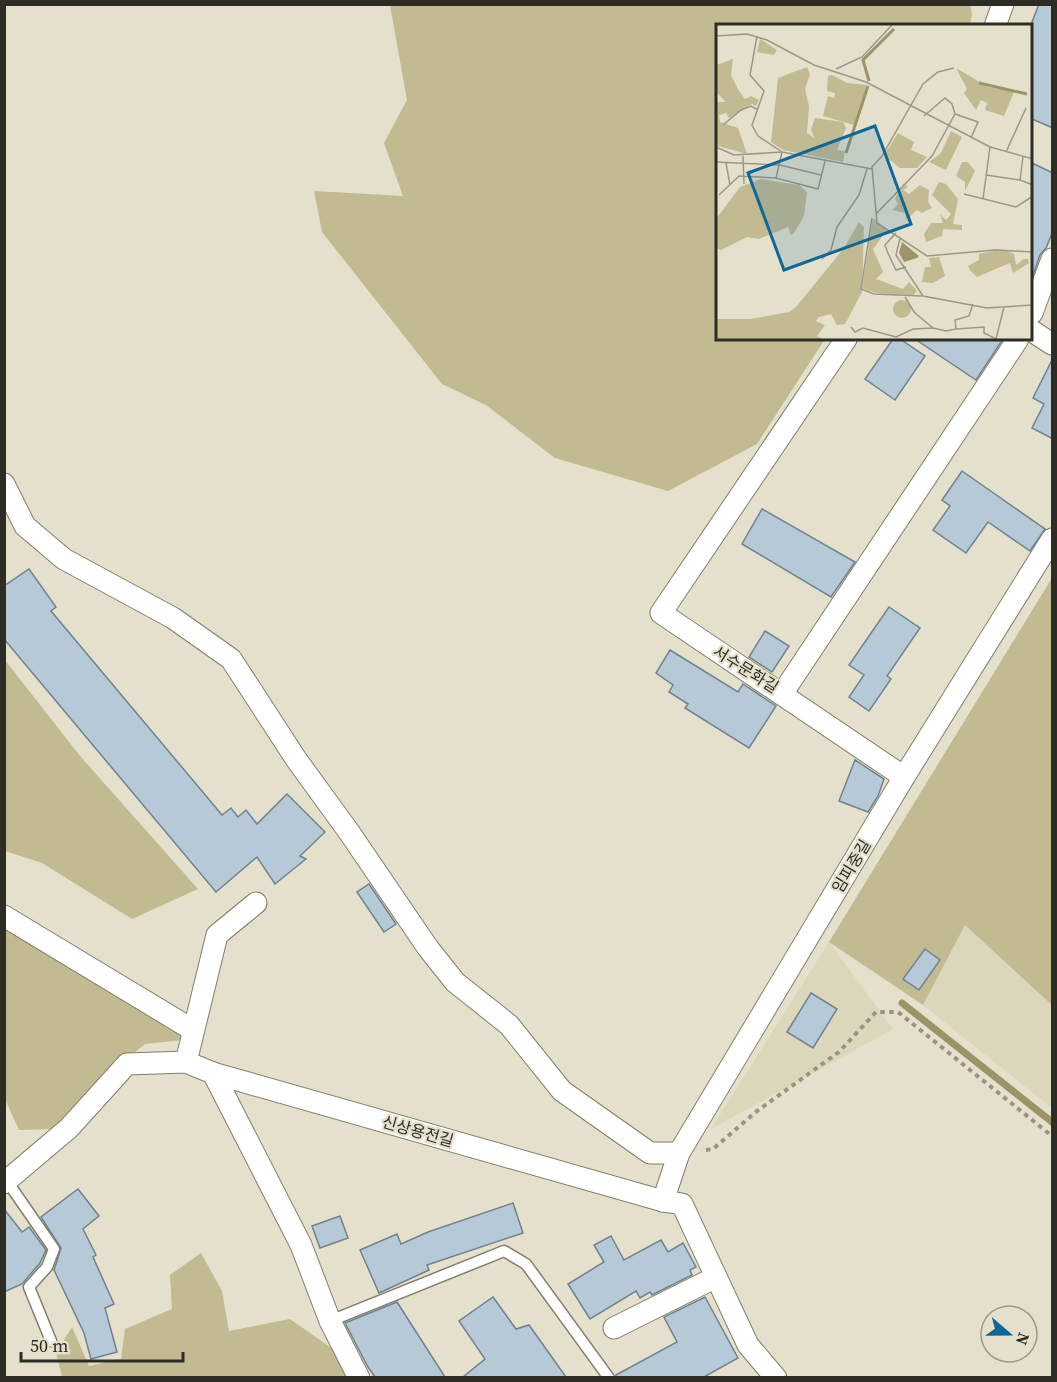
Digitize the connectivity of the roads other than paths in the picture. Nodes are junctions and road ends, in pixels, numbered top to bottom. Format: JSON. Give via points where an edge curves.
{"nodes":[{"id":1,"x":1003,"y":4,"type":"edge"},
{"id":2,"x":996,"y":24,"type":"edge"},
{"id":3,"x":1053,"y":259,"type":"edge"},
{"id":4,"x":1033,"y":310,"type":"edge"},
{"id":5,"x":1033,"y":332,"type":"edge"},
{"id":6,"x":845,"y":340,"type":"edge"},
{"id":7,"x":1017,"y":340,"type":"edge"},
{"id":8,"x":1053,"y":344,"type":"edge"},
{"id":9,"x":4,"y":484,"type":"edge"},
{"id":10,"x":1053,"y":538,"type":"edge"},
{"id":11,"x":782,"y":694,"type":"junction"},
{"id":12,"x":904,"y":777,"type":"junction"},
{"id":13,"x":256,"y":903,"type":"dead end"},
{"id":14,"x":4,"y":916,"type":"edge"},
{"id":15,"x":193,"y":1030,"type":"junction"},
{"id":16,"x":186,"y":1062,"type":"junction"},
{"id":17,"x":213,"y":1073,"type":"junction"},
{"id":18,"x":679,"y":1153,"type":"junction"},
{"id":19,"x":6,"y":1182,"type":"edge"},
{"id":20,"x":663,"y":1201,"type":"junction"},
{"id":21,"x":716,"y":1276,"type":"junction"},
{"id":22,"x":330,"y":1321,"type":"junction"},
{"id":23,"x":614,"y":1328,"type":"dead end"},
{"id":24,"x":51,"y":1341,"type":"dead end"},
{"id":25,"x":359,"y":1377,"type":"edge"},
{"id":26,"x":609,"y":1377,"type":"edge"},
{"id":27,"x":776,"y":1377,"type":"edge"}],
"edges":[{"from":1,"to":2,"type":"street"},
{"from":3,"to":4,"type":"street"},
{"from":5,"to":8,"type":"street"},
{"from":6,"to":11,"type":"street","name":"서수문화길","via":[[662,614]]},
{"from":7,"to":11,"type":"street","name":"서수문화길"},
{"from":9,"to":18,"type":"street","via":[[25,526],[64,559],[173,618],[231,659],[428,948],[455,982],[509,1025],[562,1091],[650,1153]]},
{"from":10,"to":12,"type":"street","name":"임피중길"},
{"from":11,"to":12,"type":"street"},
{"from":12,"to":18,"type":"street","name":"임피중길"},
{"from":13,"to":15,"type":"street","via":[[218,935]]},
{"from":14,"to":15,"type":"street"},
{"from":15,"to":16,"type":"street"},
{"from":16,"to":17,"type":"street","name":"신상용전길"},
{"from":16,"to":19,"type":"street","name":"신상용전길","via":[[127,1064],[69,1128]]},
{"from":17,"to":20,"type":"street","name":"신상용전길"},
{"from":17,"to":22,"type":"street","via":[[301,1245]]},
{"from":18,"to":20,"type":"street","name":"임피중길"},
{"from":19,"to":24,"type":"lane","via":[[54,1249],[48,1267],[29,1287]]},
{"from":20,"to":21,"type":"street","name":"신상용전길","via":[[682,1204]]},
{"from":21,"to":23,"type":"street"},
{"from":21,"to":27,"type":"street","name":"신상용전길","via":[[748,1345]]},
{"from":22,"to":25,"type":"street"},
{"from":22,"to":26,"type":"lane","via":[[504,1251],[526,1264]]}]}
